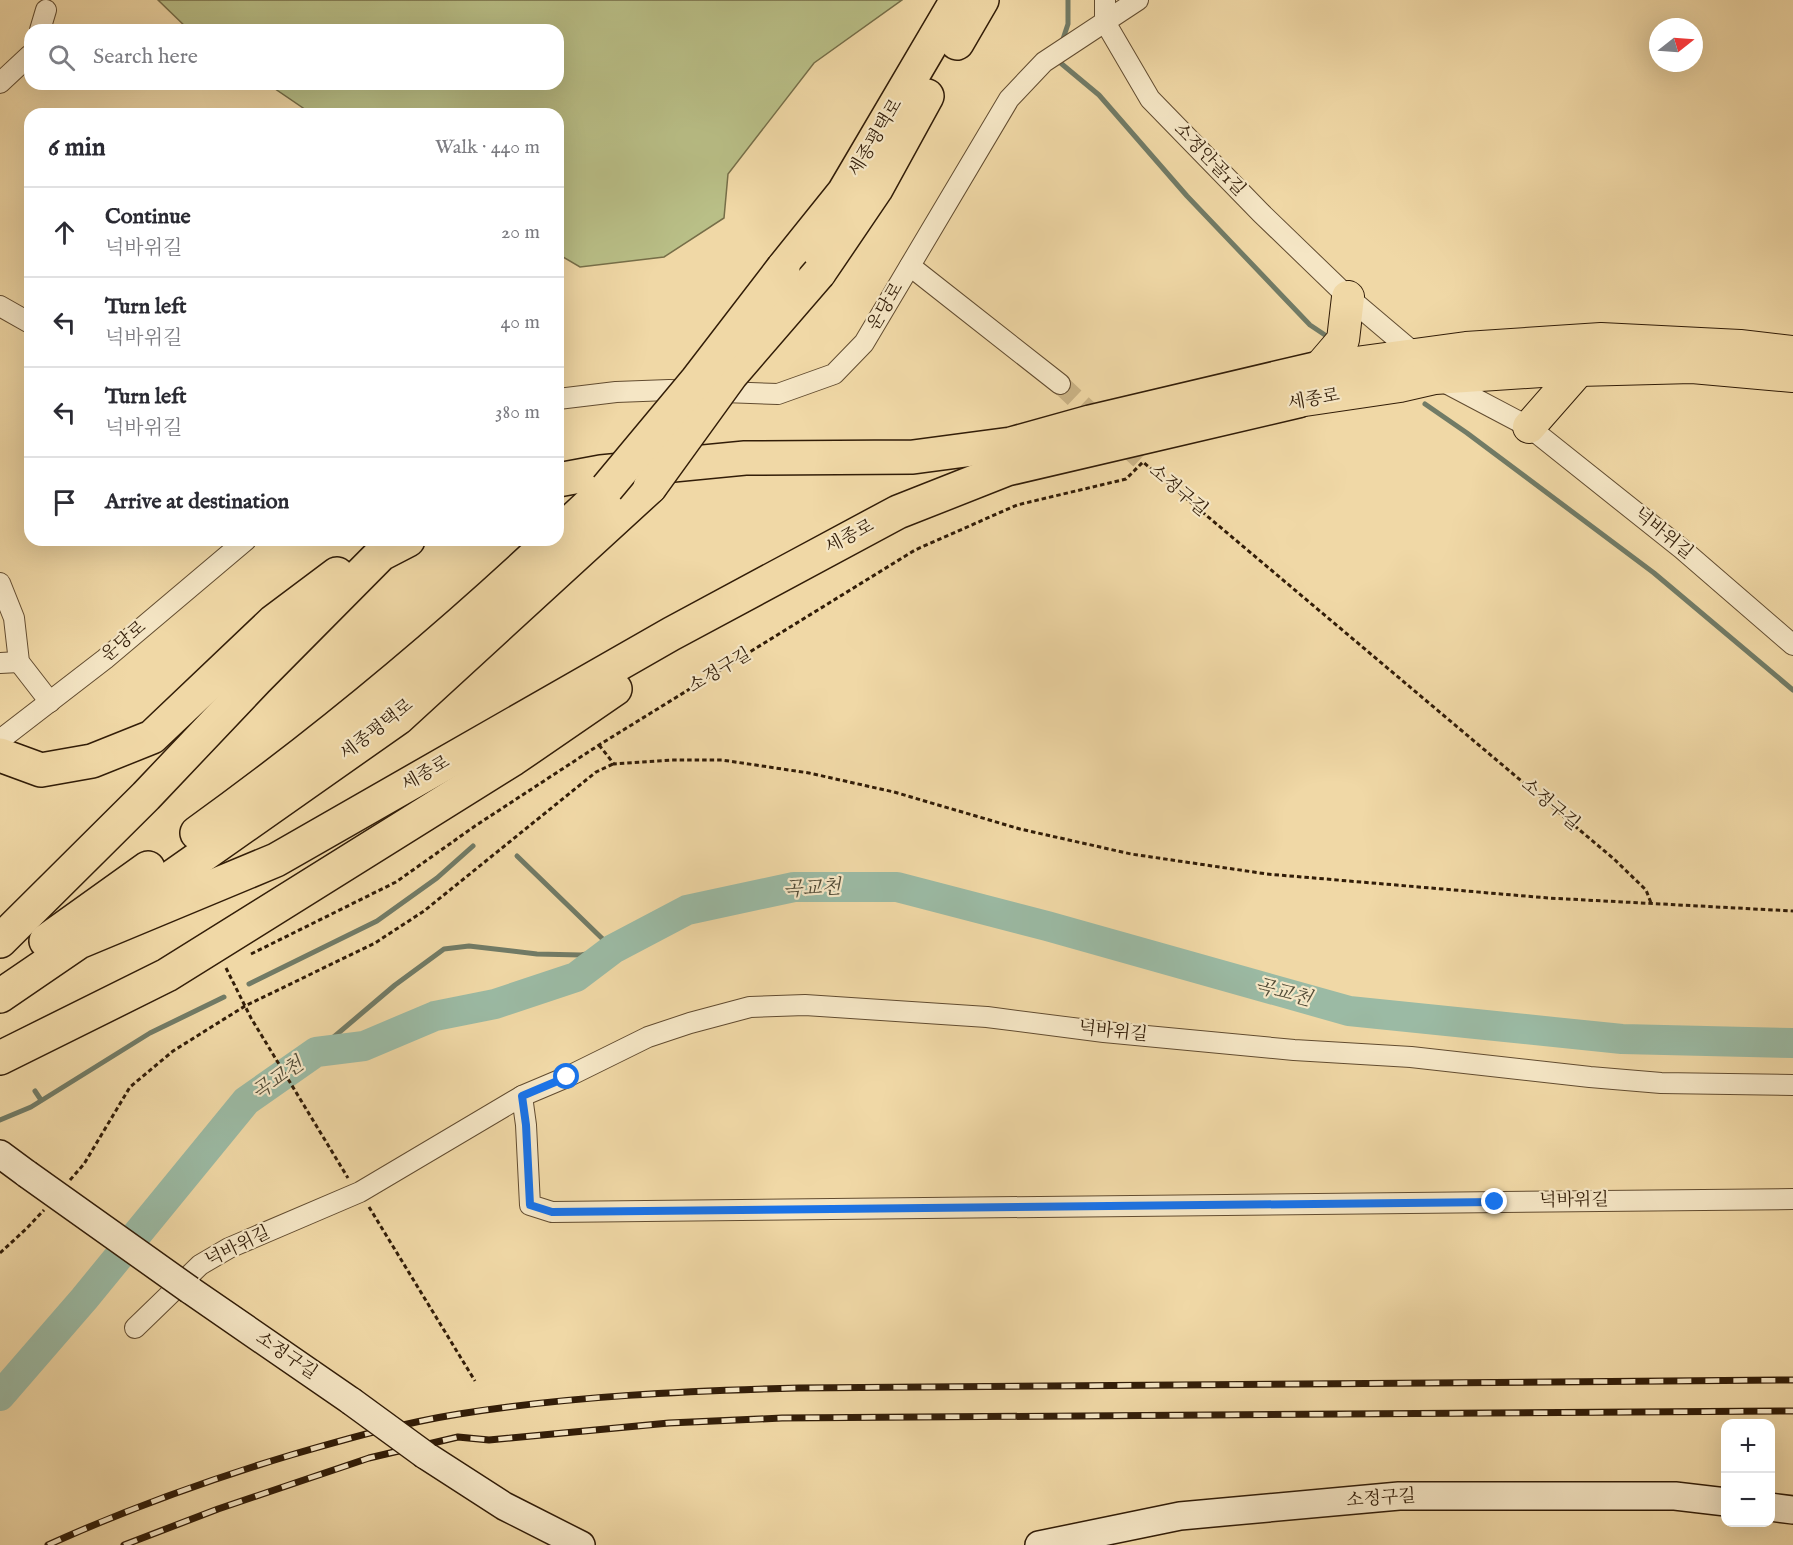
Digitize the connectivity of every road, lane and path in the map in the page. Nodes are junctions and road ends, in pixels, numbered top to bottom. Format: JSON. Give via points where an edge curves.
{"nodes":[{"id":1,"x":957,"y":0,"type":"edge"},
{"id":2,"x":982,"y":0,"type":"edge"},
{"id":3,"x":1105,"y":0,"type":"edge"},
{"id":4,"x":1138,"y":0,"type":"edge"},
{"id":5,"x":46,"y":10,"type":"dead end"},
{"id":6,"x":1105,"y":22,"type":"junction"},
{"id":7,"x":42,"y":24,"type":"edge"},
{"id":8,"x":24,"y":61,"type":"edge"},
{"id":9,"x":0,"y":83,"type":"edge"},
{"id":10,"x":910,"y":266,"type":"junction"},
{"id":11,"x":1348,"y":297,"type":"junction"},
{"id":12,"x":0,"y":306,"type":"edge"},
{"id":13,"x":24,"y":320,"type":"edge"},
{"id":14,"x":1793,"y":352,"type":"edge"},
{"id":15,"x":1426,"y":366,"type":"junction"},
{"id":16,"x":1319,"y":369,"type":"junction"},
{"id":17,"x":1580,"y":370,"type":"junction"},
{"id":18,"x":1793,"y":376,"type":"edge"},
{"id":19,"x":1060,"y":384,"type":"tunnel mouth"},
{"id":20,"x":564,"y":398,"type":"edge"},
{"id":21,"x":1298,"y":401,"type":"joint"},
{"id":22,"x":1529,"y":427,"type":"junction"},
{"id":23,"x":564,"y":479,"type":"edge"},
{"id":24,"x":564,"y":528,"type":"edge"},
{"id":25,"x":239,"y":546,"type":"edge"},
{"id":26,"x":373,"y":546,"type":"edge"},
{"id":27,"x":396,"y":546,"type":"edge"},
{"id":28,"x":546,"y":546,"type":"edge"},
{"id":29,"x":774,"y":578,"type":"junction"},
{"id":30,"x":0,"y":583,"type":"edge"},
{"id":31,"x":1793,"y":645,"type":"edge"},
{"id":32,"x":10,"y":663,"type":"edge"},
{"id":33,"x":50,"y":702,"type":"junction"},
{"id":34,"x":0,"y":740,"type":"edge"},
{"id":35,"x":599,"y":744,"type":"junction"},
{"id":36,"x":0,"y":755,"type":"edge"},
{"id":37,"x":614,"y":764,"type":"junction"},
{"id":38,"x":1652,"y":903,"type":"junction"},
{"id":39,"x":1793,"y":911,"type":"edge"},
{"id":40,"x":0,"y":941,"type":"edge"},
{"id":41,"x":79,"y":942,"type":"junction"},
{"id":42,"x":245,"y":957,"type":"dead end"},
{"id":43,"x":225,"y":966,"type":"dead end"},
{"id":44,"x":0,"y":974,"type":"edge"},
{"id":45,"x":0,"y":996,"type":"edge"},
{"id":46,"x":245,"y":1006,"type":"junction"},
{"id":47,"x":0,"y":1058,"type":"edge"},
{"id":48,"x":1793,"y":1085,"type":"edge"},
{"id":49,"x":522,"y":1096,"type":"junction"},
{"id":50,"x":0,"y":1155,"type":"edge"},
{"id":51,"x":70,"y":1180,"type":"dead end"},
{"id":52,"x":356,"y":1188,"type":"junction"},
{"id":53,"x":1793,"y":1199,"type":"edge"},
{"id":54,"x":48,"y":1205,"type":"dead end"},
{"id":55,"x":0,"y":1253,"type":"edge"},
{"id":56,"x":135,"y":1329,"type":"dead end"},
{"id":57,"x":475,"y":1381,"type":"dead end"},
{"id":58,"x":1721,"y":1502,"type":"edge"},
{"id":59,"x":1775,"y":1508,"type":"edge"},
{"id":60,"x":1793,"y":1510,"type":"edge"},
{"id":61,"x":581,"y":1545,"type":"edge"},
{"id":62,"x":1039,"y":1545,"type":"edge"}],
"edges":[{"from":1,"to":24,"type":"highway","name":"세종평택로","bridge":true,"via":[[844,192],[697,380],[607,488]]},
{"from":2,"to":41,"type":"highway","name":"세종평택로","bridge":true,"via":[[876,189],[819,273],[731,375],[650,487],[398,717]]},
{"from":3,"to":6,"type":"street"},
{"from":4,"to":6,"type":"street","name":"운당로"},
{"from":5,"to":7,"type":"street"},
{"from":6,"to":10,"type":"street","name":"운당로","via":[[1044,62],[1009,99]]},
{"from":6,"to":11,"type":"street","name":"소정안골1길","via":[[1150,99]]},
{"from":8,"to":9,"type":"street"},
{"from":10,"to":19,"type":"street"},
{"from":10,"to":20,"type":"street","name":"운당로","via":[[864,343],[834,374],[778,394],[669,390]]},
{"from":11,"to":15,"type":"street","name":"소정안골1길"},
{"from":11,"to":16,"type":"main road","via":[[1343,340]]},
{"from":12,"to":13,"type":"street"},
{"from":14,"to":15,"type":"main road","name":"세종로","via":[[1601,339],[1466,348]]},
{"from":15,"to":16,"type":"main road","name":"세종로"},
{"from":15,"to":17,"type":"main road","name":"세종로"},
{"from":15,"to":21,"type":"main road","name":"세종로","via":[[1400,386]]},
{"from":15,"to":22,"type":"street","name":"넉바위길"},
{"from":16,"to":23,"type":"highway","name":"세종로","via":[[1011,444],[913,457],[745,458]]},
{"from":17,"to":18,"type":"main road","name":"세종로","via":[[1692,367]]},
{"from":17,"to":22,"type":"main road"},
{"from":21,"to":29,"type":"highway","name":"세종로","via":[[1007,470],[898,512]]},
{"from":22,"to":31,"type":"street","name":"넉바위길","via":[[1682,549]]},
{"from":25,"to":33,"type":"street","name":"운당로"},
{"from":26,"to":36,"type":"highway","via":[[273,622],[152,737],[92,761],[41,770]]},
{"from":27,"to":40,"type":"highway","via":[[381,554]]},
{"from":28,"to":44,"type":"highway","name":"세종평택로","via":[[374,698],[244,799]]},
{"from":29,"to":41,"type":"highway","name":"세종로","via":[[276,860]]},
{"from":29,"to":47,"type":"highway","via":[[513,759],[198,956]]},
{"from":30,"to":32,"type":"street","via":[[14,618]]},
{"from":32,"to":33,"type":"street"},
{"from":33,"to":34,"type":"street","name":"운당로"},
{"from":35,"to":37,"type":"path"},
{"from":35,"to":38,"type":"path","name":"소정구길","via":[[915,550],[1017,505],[1126,478],[1143,462],[1614,859],[1646,890]]},
{"from":35,"to":42,"type":"path","name":"소정구길","via":[[396,882]]},
{"from":37,"to":38,"type":"path","via":[[722,760],[809,772],[1020,829],[1131,854],[1267,874]]},
{"from":37,"to":46,"type":"path","via":[[596,772],[424,910],[375,943]]},
{"from":38,"to":39,"type":"path"},
{"from":41,"to":45,"type":"highway","name":"세종로"},
{"from":43,"to":46,"type":"path"},
{"from":46,"to":51,"type":"path","via":[[172,1051],[130,1087],[84,1164]]},
{"from":46,"to":52,"type":"path"},
{"from":48,"to":49,"type":"street","name":"넉바위길","via":[[1661,1083],[1116,1033],[987,1017],[805,1005],[750,1007],[690,1023],[648,1037]]},
{"from":49,"to":52,"type":"street","name":"넉바위길"},
{"from":49,"to":53,"type":"street","name":"넉바위길","via":[[530,1205],[552,1212]]},
{"from":50,"to":61,"type":"street","name":"소정구길","bridge":true,"via":[[425,1455],[504,1506]]},
{"from":52,"to":56,"type":"street","name":"넉바위길","via":[[200,1265]]},
{"from":52,"to":57,"type":"path"},
{"from":54,"to":55,"type":"path"},
{"from":58,"to":62,"type":"street","name":"소정구길","via":[[1675,1496],[1399,1496],[1180,1516]]},
{"from":59,"to":60,"type":"street"}]}
